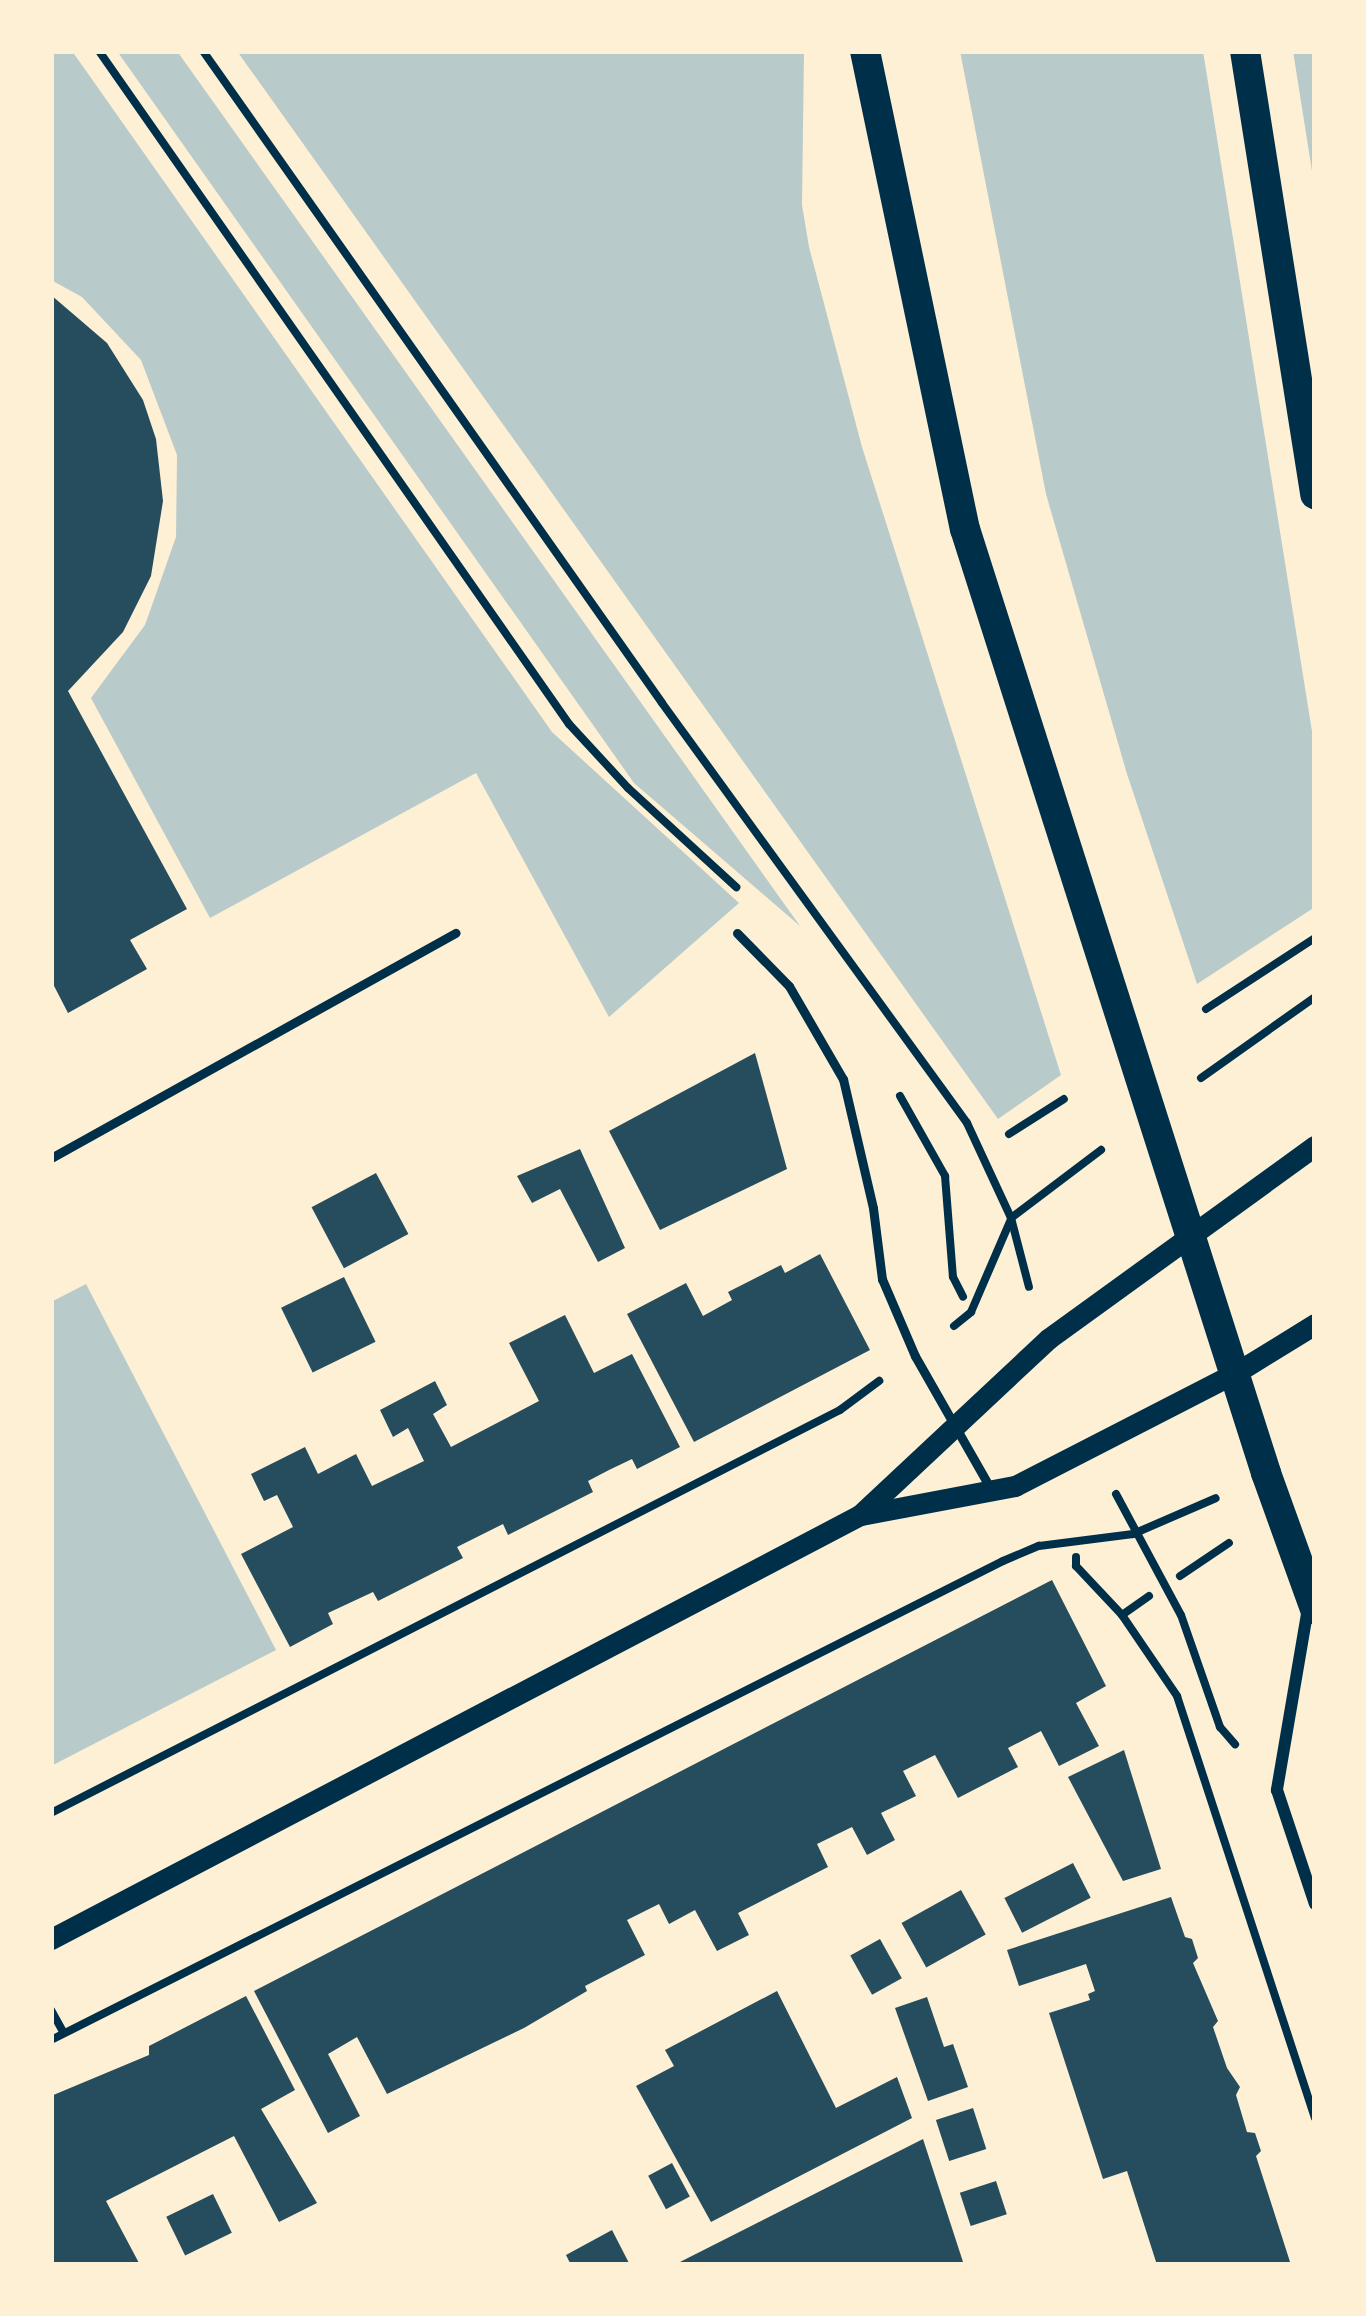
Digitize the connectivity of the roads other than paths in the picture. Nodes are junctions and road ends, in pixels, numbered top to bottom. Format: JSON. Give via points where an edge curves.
{"nodes":[{"id":1,"x":865,"y":51,"type":"edge"},
{"id":2,"x":1245,"y":51,"type":"edge"},
{"id":3,"x":1315,"y":495,"type":"edge"},
{"id":4,"x":456,"y":933,"type":"dead end"},
{"id":5,"x":737,"y":933,"type":"dead end"},
{"id":6,"x":1315,"y":1146,"type":"edge"},
{"id":7,"x":51,"y":1158,"type":"edge"},
{"id":8,"x":1192,"y":1233,"type":"junction"},
{"id":9,"x":1315,"y":1324,"type":"edge"},
{"id":10,"x":1237,"y":1372,"type":"junction"},
{"id":11,"x":952,"y":1424,"type":"junction"},
{"id":12,"x":993,"y":1493,"type":"junction"},
{"id":13,"x":860,"y":1515,"type":"junction"},
{"id":14,"x":1313,"y":1601,"type":"edge"},
{"id":15,"x":1315,"y":1904,"type":"edge"},
{"id":16,"x":51,"y":1939,"type":"edge"}],
"edges":[{"from":1,"to":8,"type":"main road","via":[[965,529]]},
{"from":2,"to":3,"type":"main road"},
{"from":4,"to":7,"type":"lane"},
{"from":5,"to":11,"type":"lane","via":[[789,986],[843,1079],[882,1279]]},
{"from":6,"to":8,"type":"street"},
{"from":8,"to":10,"type":"main road"},
{"from":8,"to":11,"type":"street","via":[[1048,1339]]},
{"from":9,"to":10,"type":"street"},
{"from":10,"to":12,"type":"street"},
{"from":10,"to":14,"type":"main road"},
{"from":11,"to":12,"type":"lane"},
{"from":11,"to":13,"type":"street"},
{"from":12,"to":13,"type":"street"},
{"from":13,"to":16,"type":"street"},
{"from":14,"to":15,"type":"street","via":[[1277,1790]]}]}
